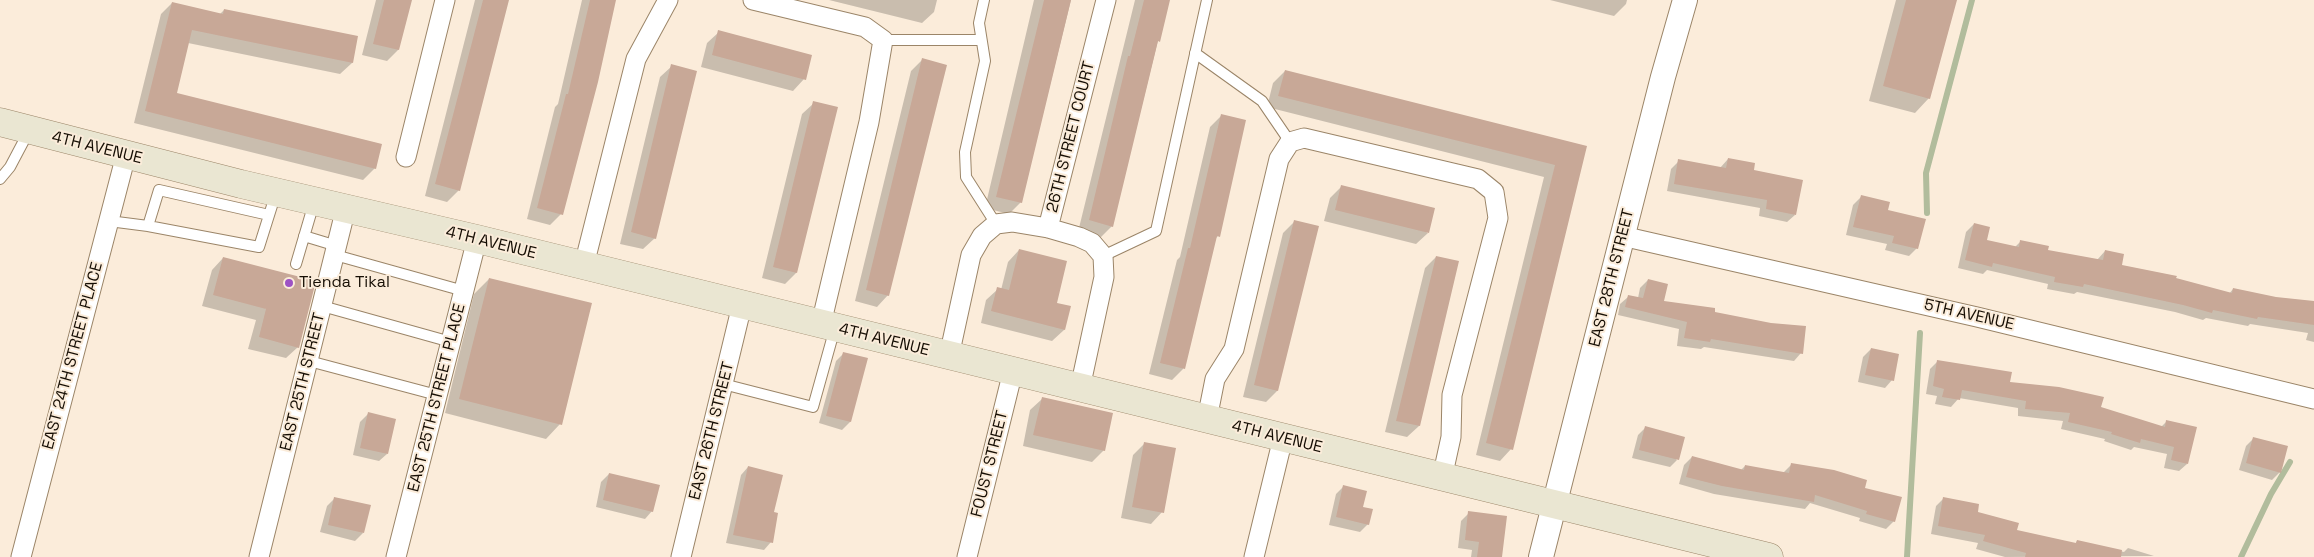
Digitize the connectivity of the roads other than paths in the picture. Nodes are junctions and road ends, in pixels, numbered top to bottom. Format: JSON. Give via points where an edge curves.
{"nodes":[{"id":1,"x":445,"y":0,"type":"edge"},
{"id":2,"x":668,"y":0,"type":"edge"},
{"id":3,"x":753,"y":0,"type":"edge"},
{"id":4,"x":984,"y":0,"type":"edge"},
{"id":5,"x":1106,"y":0,"type":"edge"},
{"id":6,"x":1207,"y":0,"type":"edge"},
{"id":7,"x":1685,"y":0,"type":"edge"},
{"id":8,"x":883,"y":40,"type":"junction"},
{"id":9,"x":981,"y":40,"type":"junction"},
{"id":10,"x":1195,"y":53,"type":"junction"},
{"id":11,"x":0,"y":122,"type":"edge"},
{"id":12,"x":30,"y":131,"type":"junction"},
{"id":13,"x":1290,"y":142,"type":"junction"},
{"id":14,"x":126,"y":155,"type":"junction"},
{"id":15,"x":406,"y":157,"type":"dead end"},
{"id":16,"x":0,"y":179,"type":"edge"},
{"id":17,"x":177,"y":180,"type":"junction"},
{"id":18,"x":314,"y":200,"type":"junction"},
{"id":19,"x":273,"y":203,"type":"junction"},
{"id":20,"x":346,"y":208,"type":"junction"},
{"id":21,"x":109,"y":221,"type":"junction"},
{"id":22,"x":996,"y":224,"type":"junction"},
{"id":23,"x":148,"y":226,"type":"junction"},
{"id":24,"x":1048,"y":228,"type":"junction"},
{"id":25,"x":304,"y":236,"type":"junction"},
{"id":26,"x":1622,"y":236,"type":"junction"},
{"id":27,"x":477,"y":239,"type":"junction"},
{"id":28,"x":336,"y":250,"type":"junction"},
{"id":29,"x":1104,"y":256,"type":"junction"},
{"id":30,"x":296,"y":264,"type":"dead end"},
{"id":31,"x":584,"y":265,"type":"junction"},
{"id":32,"x":464,"y":291,"type":"junction"},
{"id":33,"x":742,"y":305,"type":"junction"},
{"id":34,"x":322,"y":306,"type":"junction"},
{"id":35,"x":828,"y":326,"type":"junction"},
{"id":36,"x":451,"y":342,"type":"junction"},
{"id":37,"x":949,"y":356,"type":"junction"},
{"id":38,"x":308,"y":360,"type":"junction"},
{"id":39,"x":1013,"y":371,"type":"junction"},
{"id":40,"x":723,"y":384,"type":"junction"},
{"id":41,"x":1080,"y":388,"type":"junction"},
{"id":42,"x":437,"y":396,"type":"junction"},
{"id":43,"x":2314,"y":399,"type":"edge"},
{"id":44,"x":1207,"y":419,"type":"junction"},
{"id":45,"x":1283,"y":438,"type":"junction"},
{"id":46,"x":1442,"y":478,"type":"junction"},
{"id":47,"x":1554,"y":506,"type":"junction"},
{"id":48,"x":21,"y":557,"type":"edge"},
{"id":49,"x":260,"y":557,"type":"edge"},
{"id":50,"x":396,"y":557,"type":"edge"},
{"id":51,"x":681,"y":557,"type":"edge"},
{"id":52,"x":967,"y":557,"type":"edge"},
{"id":53,"x":1254,"y":557,"type":"edge"},
{"id":54,"x":1541,"y":557,"type":"edge"},
{"id":55,"x":1769,"y":557,"type":"edge"}],
"edges":[{"from":1,"to":15,"type":"street"},
{"from":2,"to":31,"type":"street","via":[[636,59]]},
{"from":3,"to":8,"type":"street","via":[[865,27]]},
{"from":4,"to":9,"type":"lane","via":[[979,23]]},
{"from":5,"to":24,"type":"street","name":"26TH STREET COURT"},
{"from":6,"to":10,"type":"lane"},
{"from":7,"to":26,"type":"street","name":"EAST 28TH STREET"},
{"from":8,"to":9,"type":"lane"},
{"from":8,"to":35,"type":"street"},
{"from":9,"to":22,"type":"lane","via":[[985,61],[965,152],[966,177]]},
{"from":10,"to":13,"type":"lane","via":[[1262,101]]},
{"from":10,"to":29,"type":"lane","via":[[1156,231]]},
{"from":11,"to":12,"type":"main road","name":"4TH AVENUE"},
{"from":12,"to":14,"type":"main road","name":"4TH AVENUE"},
{"from":12,"to":16,"type":"lane"},
{"from":13,"to":44,"type":"street","via":[[1279,160],[1234,349],[1215,379]]},
{"from":13,"to":46,"type":"street","via":[[1304,138],[1478,179],[1494,192],[1498,218],[1452,395],[1451,437]]},
{"from":14,"to":17,"type":"main road","name":"4TH AVENUE"},
{"from":14,"to":21,"type":"street","name":"EAST 24TH STREET PLACE"},
{"from":17,"to":19,"type":"main road","name":"4TH AVENUE"},
{"from":17,"to":23,"type":"lane","via":[[159,190]]},
{"from":18,"to":19,"type":"main road","name":"4TH AVENUE"},
{"from":18,"to":20,"type":"main road","name":"4TH AVENUE"},
{"from":18,"to":25,"type":"lane"},
{"from":19,"to":23,"type":"lane","via":[[259,247]]},
{"from":20,"to":27,"type":"main road","name":"4TH AVENUE"},
{"from":20,"to":28,"type":"street","name":"EAST 25TH STREET"},
{"from":21,"to":23,"type":"lane"},
{"from":21,"to":48,"type":"street","name":"EAST 24TH STREET PLACE"},
{"from":22,"to":24,"type":"street","name":"26TH STREET COURT","via":[[1012,222]]},
{"from":22,"to":37,"type":"street","via":[[982,236],[972,255]]},
{"from":24,"to":29,"type":"street","via":[[1092,243]]},
{"from":25,"to":28,"type":"lane"},
{"from":25,"to":30,"type":"lane"},
{"from":26,"to":43,"type":"street","name":"5TH AVENUE","via":[[1977,317]]},
{"from":26,"to":47,"type":"street","name":"EAST 28TH STREET"},
{"from":27,"to":31,"type":"main road","name":"4TH AVENUE"},
{"from":27,"to":32,"type":"street","name":"EAST 25TH STREET PLACE"},
{"from":28,"to":32,"type":"lane"},
{"from":28,"to":34,"type":"street","name":"EAST 25TH STREET"},
{"from":29,"to":41,"type":"street","via":[[1104,277]]},
{"from":31,"to":33,"type":"main road","name":"4TH AVENUE"},
{"from":32,"to":36,"type":"street","name":"EAST 25TH STREET PLACE"},
{"from":33,"to":35,"type":"main road","name":"4TH AVENUE"},
{"from":33,"to":40,"type":"street","name":"EAST 26TH STREET"},
{"from":34,"to":36,"type":"lane"},
{"from":34,"to":38,"type":"street","name":"EAST 25TH STREET"},
{"from":35,"to":37,"type":"main road","name":"4TH AVENUE"},
{"from":35,"to":40,"type":"lane","via":[[813,407]]},
{"from":36,"to":42,"type":"street","name":"EAST 25TH STREET PLACE"},
{"from":37,"to":39,"type":"main road","name":"4TH AVENUE"},
{"from":38,"to":42,"type":"lane"},
{"from":38,"to":49,"type":"street","name":"EAST 25TH STREET"},
{"from":39,"to":41,"type":"main road","name":"4TH AVENUE"},
{"from":39,"to":52,"type":"street","name":"FOUST STREET"},
{"from":40,"to":51,"type":"street","name":"EAST 26TH STREET"},
{"from":41,"to":44,"type":"main road","name":"4TH AVENUE"},
{"from":42,"to":50,"type":"street","name":"EAST 25TH STREET PLACE"},
{"from":44,"to":45,"type":"main road","name":"4TH AVENUE"},
{"from":45,"to":46,"type":"main road","name":"4TH AVENUE"},
{"from":45,"to":53,"type":"street"},
{"from":46,"to":47,"type":"main road","name":"4TH AVENUE"},
{"from":47,"to":54,"type":"street","name":"EAST 28TH STREET"},
{"from":47,"to":55,"type":"main road","name":"4TH AVENUE"}]}
